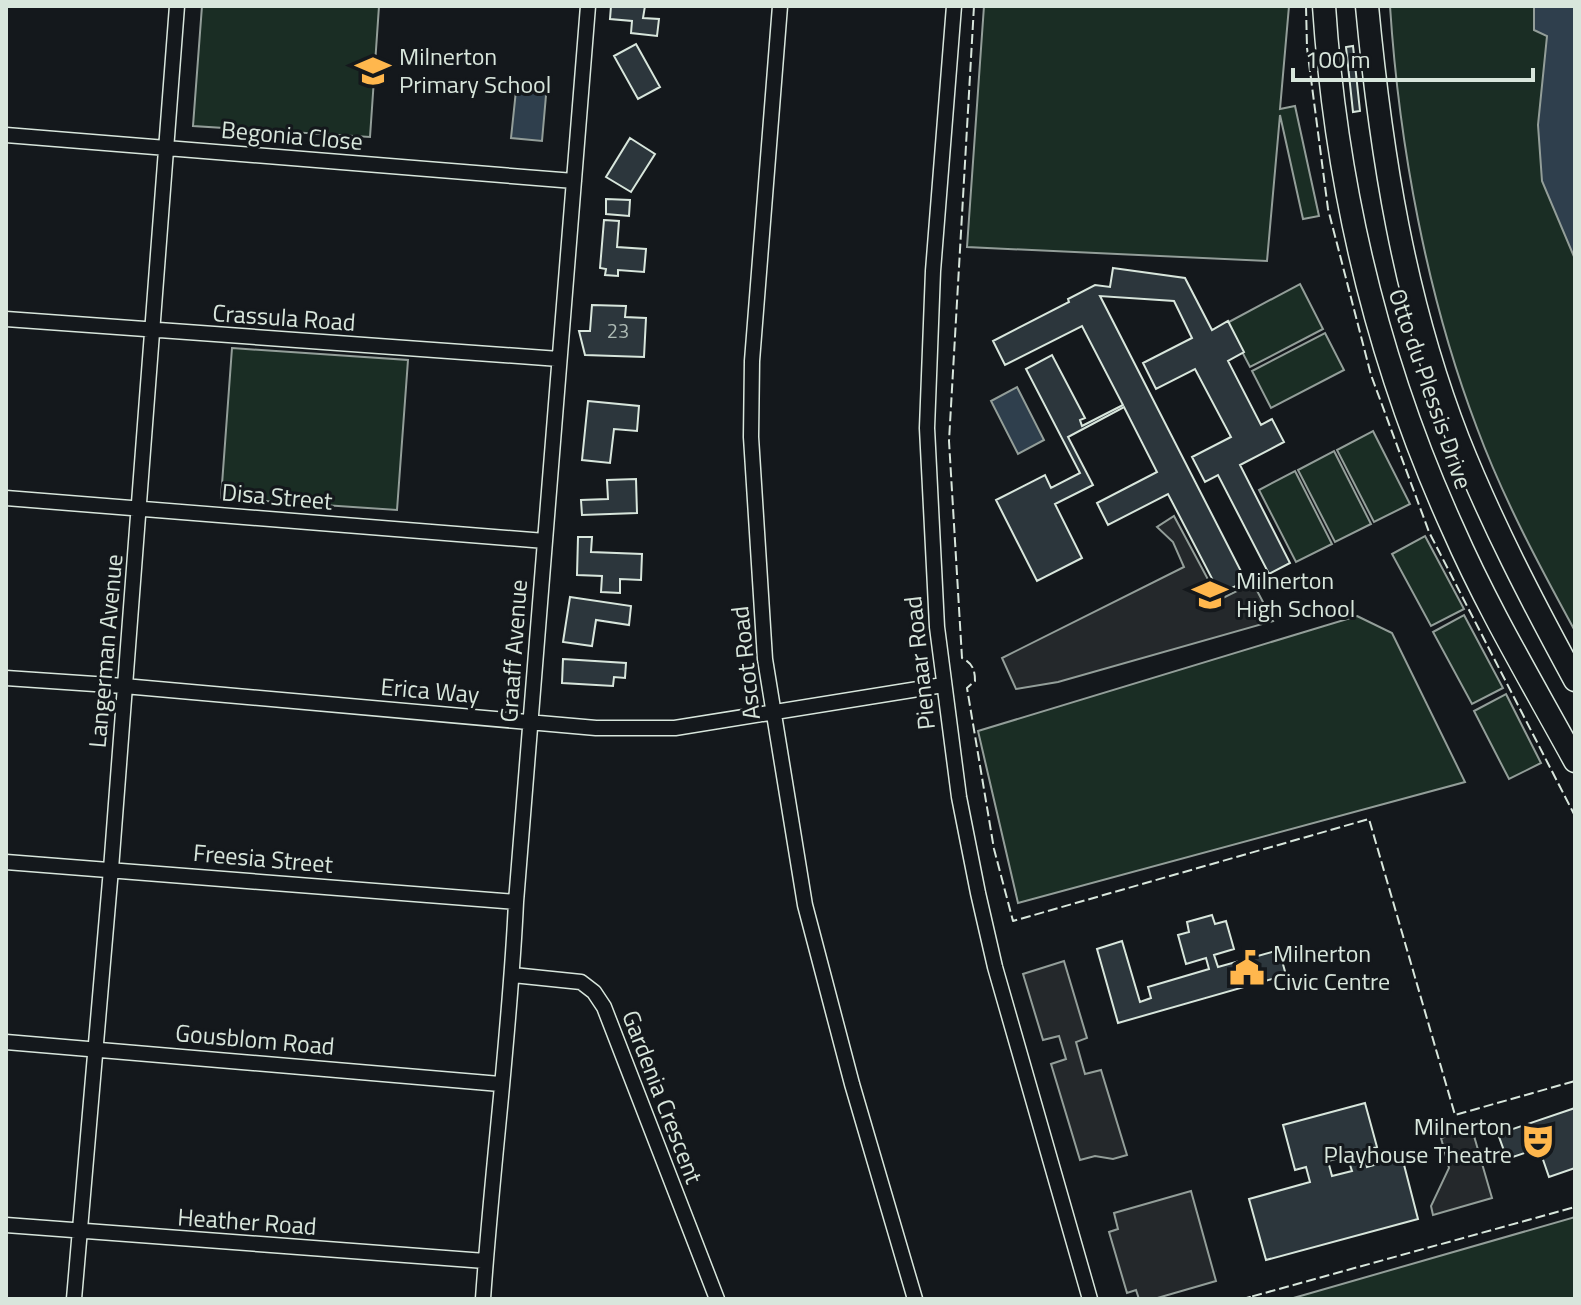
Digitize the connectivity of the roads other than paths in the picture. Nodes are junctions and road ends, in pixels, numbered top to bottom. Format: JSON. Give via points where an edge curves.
{"nodes":[{"id":1,"x":177,"y":6,"type":"edge"},
{"id":2,"x":588,"y":6,"type":"edge"},
{"id":3,"x":780,"y":6,"type":"edge"},
{"id":4,"x":954,"y":6,"type":"edge"},
{"id":5,"x":1324,"y":6,"type":"edge"},
{"id":6,"x":1367,"y":6,"type":"edge"},
{"id":7,"x":6,"y":135,"type":"edge"},
{"id":8,"x":168,"y":148,"type":"junction"},
{"id":9,"x":574,"y":181,"type":"junction"},
{"id":10,"x":6,"y":319,"type":"edge"},
{"id":11,"x":153,"y":331,"type":"junction"},
{"id":12,"x":559,"y":359,"type":"junction"},
{"id":13,"x":6,"y":498,"type":"edge"},
{"id":14,"x":140,"y":507,"type":"junction"},
{"id":15,"x":545,"y":541,"type":"junction"},
{"id":16,"x":6,"y":678,"type":"edge"},
{"id":17,"x":1575,"y":680,"type":"edge"},
{"id":18,"x":943,"y":685,"type":"junction"},
{"id":19,"x":124,"y":686,"type":"junction"},
{"id":20,"x":772,"y":712,"type":"junction"},
{"id":21,"x":532,"y":722,"type":"junction"},
{"id":22,"x":1575,"y":761,"type":"edge"},
{"id":23,"x":6,"y":862,"type":"edge"},
{"id":24,"x":111,"y":869,"type":"junction"},
{"id":25,"x":516,"y":902,"type":"junction"},
{"id":26,"x":513,"y":975,"type":"junction"},
{"id":27,"x":6,"y":1042,"type":"edge"},
{"id":28,"x":96,"y":1047,"type":"junction"},
{"id":29,"x":500,"y":1084,"type":"junction"},
{"id":30,"x":6,"y":1225,"type":"edge"},
{"id":31,"x":79,"y":1231,"type":"junction"},
{"id":32,"x":485,"y":1261,"type":"junction"},
{"id":33,"x":74,"y":1299,"type":"edge"},
{"id":34,"x":483,"y":1299,"type":"edge"},
{"id":35,"x":717,"y":1299,"type":"edge"},
{"id":36,"x":915,"y":1299,"type":"edge"},
{"id":37,"x":1090,"y":1299,"type":"edge"}],
"edges":[{"from":1,"to":8,"type":"street","name":"Langerman Avenue"},
{"from":2,"to":9,"type":"street","name":"Graaff Avenue"},
{"from":3,"to":20,"type":"street","name":"Ascot Road","via":[[751,437]]},
{"from":4,"to":18,"type":"street","name":"Pienaar Road","via":[[933,271],[927,428]]},
{"from":5,"to":22,"type":"main road","name":"Otto du Plessis Drive","via":[[1350,211],[1392,372],[1463,552]]},
{"from":6,"to":17,"type":"main road","name":"Otto du Plessis Drive","via":[[1394,215],[1429,355],[1485,505]]},
{"from":7,"to":8,"type":"street","name":"Begonia Close"},
{"from":8,"to":9,"type":"street","name":"Begonia Close"},
{"from":8,"to":11,"type":"street","name":"Langerman Avenue"},
{"from":9,"to":12,"type":"street","name":"Graaff Avenue"},
{"from":10,"to":11,"type":"street","name":"Crassula Road"},
{"from":11,"to":12,"type":"street","name":"Crassula Road"},
{"from":11,"to":14,"type":"street","name":"Langerman Avenue"},
{"from":12,"to":15,"type":"street","name":"Graaff Avenue"},
{"from":13,"to":14,"type":"street","name":"Disa Street"},
{"from":14,"to":15,"type":"street","name":"Disa Street"},
{"from":14,"to":19,"type":"street","name":"Langerman Avenue"},
{"from":15,"to":21,"type":"street","name":"Graaff Avenue"},
{"from":16,"to":19,"type":"street","name":"Erica Way"},
{"from":18,"to":20,"type":"street","name":"Erica Way"},
{"from":18,"to":37,"type":"street","name":"Pienaar Road","via":[[959,797],[995,967]]},
{"from":19,"to":21,"type":"street","name":"Erica Way"},
{"from":19,"to":24,"type":"street","name":"Langerman Avenue"},
{"from":20,"to":21,"type":"street","name":"Erica Way","via":[[675,728]]},
{"from":20,"to":36,"type":"street","name":"Ascot Road","via":[[805,905]]},
{"from":21,"to":25,"type":"street","name":"Graaff Avenue"},
{"from":23,"to":24,"type":"street","name":"Freesia Street"},
{"from":24,"to":25,"type":"street","name":"Freesia Street"},
{"from":24,"to":28,"type":"street","name":"Langerman Avenue"},
{"from":25,"to":26,"type":"street","name":"Graaff Avenue"},
{"from":26,"to":29,"type":"street","name":"Graaff Avenue"},
{"from":26,"to":35,"type":"street","name":"Gardenia Crescent","via":[[581,982],[604,1007]]},
{"from":27,"to":28,"type":"street","name":"Gousblom Road"},
{"from":28,"to":29,"type":"street","name":"Gousblom Road"},
{"from":28,"to":31,"type":"street","name":"Langerman Avenue"},
{"from":29,"to":32,"type":"street","name":"Graaff Avenue"},
{"from":30,"to":31,"type":"street","name":"Heather Road"},
{"from":31,"to":32,"type":"street","name":"Heather Road"},
{"from":31,"to":33,"type":"street","name":"Langerman Avenue"},
{"from":32,"to":34,"type":"street","name":"Graaff Avenue"}]}
